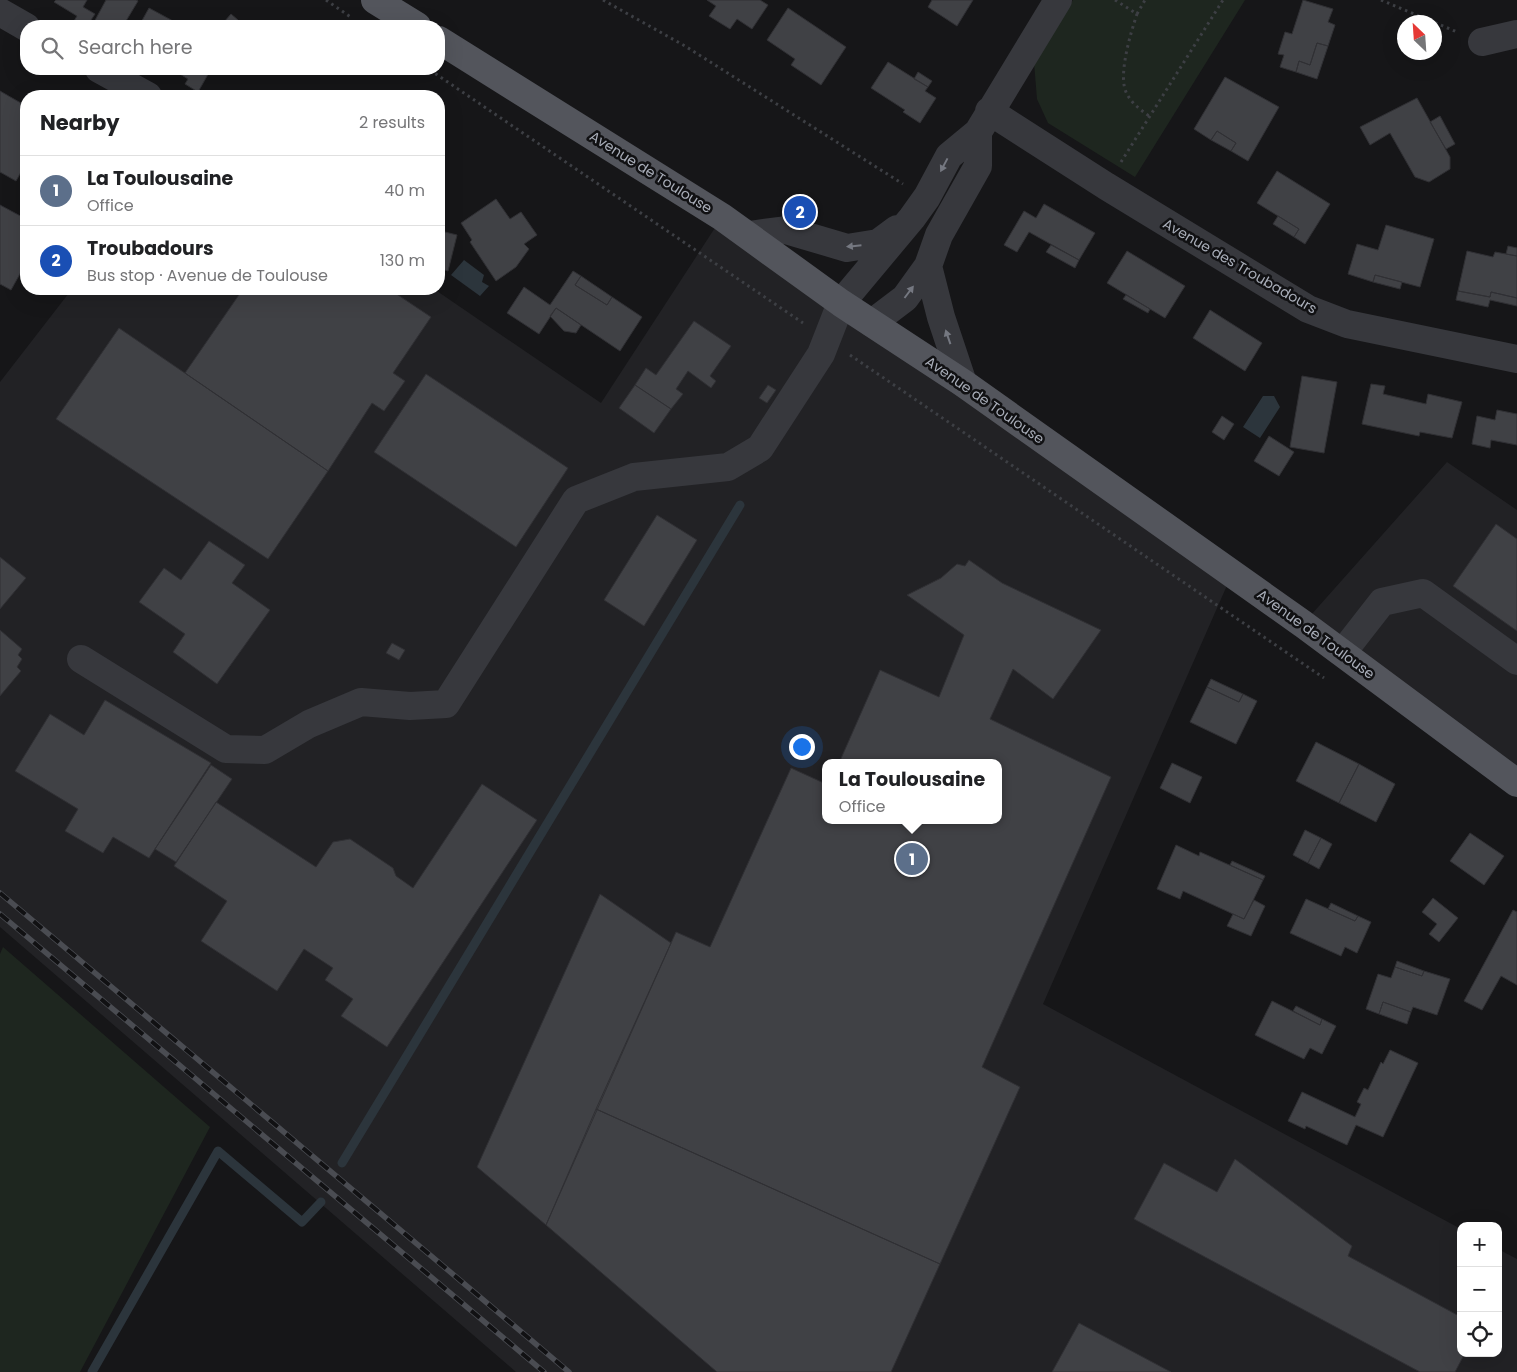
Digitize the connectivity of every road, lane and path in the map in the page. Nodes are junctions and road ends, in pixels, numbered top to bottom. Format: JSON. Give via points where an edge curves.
{"nodes":[{"id":1,"x":326,"y":0,"type":"edge"},
{"id":2,"x":376,"y":0,"type":"edge"},
{"id":3,"x":603,"y":0,"type":"edge"},
{"id":4,"x":1058,"y":0,"type":"edge"},
{"id":5,"x":1115,"y":0,"type":"edge"},
{"id":6,"x":1145,"y":0,"type":"edge"},
{"id":7,"x":1223,"y":0,"type":"edge"},
{"id":8,"x":1381,"y":0,"type":"edge"},
{"id":9,"x":0,"y":12,"type":"edge"},
{"id":10,"x":1137,"y":14,"type":"junction"},
{"id":11,"x":356,"y":20,"type":"edge"},
{"id":12,"x":408,"y":20,"type":"edge"},
{"id":13,"x":20,"y":24,"type":"edge"},
{"id":14,"x":1517,"y":34,"type":"edge"},
{"id":15,"x":1482,"y":42,"type":"joint"},
{"id":16,"x":445,"y":44,"type":"edge"},
{"id":17,"x":110,"y":75,"type":"edge"},
{"id":18,"x":437,"y":75,"type":"edge"},
{"id":19,"x":137,"y":90,"type":"edge"},
{"id":20,"x":1149,"y":116,"type":"junction"},
{"id":21,"x":984,"y":121,"type":"junction"},
{"id":22,"x":907,"y":186,"type":"dead end"},
{"id":23,"x":1106,"y":186,"type":"junction"},
{"id":24,"x":912,"y":218,"type":"junction"},
{"id":25,"x":749,"y":235,"type":"junction"},
{"id":26,"x":928,"y":266,"type":"junction"},
{"id":27,"x":841,"y":303,"type":"junction"},
{"id":28,"x":802,"y":322,"type":"dead end"},
{"id":29,"x":872,"y":323,"type":"junction"},
{"id":30,"x":850,"y":355,"type":"dead end"},
{"id":31,"x":1517,"y":359,"type":"edge"},
{"id":32,"x":963,"y":383,"type":"junction"},
{"id":33,"x":1343,"y":652,"type":"junction"},
{"id":34,"x":80,"y":659,"type":"dead end"},
{"id":35,"x":1517,"y":661,"type":"edge"},
{"id":36,"x":1328,"y":680,"type":"dead end"},
{"id":37,"x":1517,"y":783,"type":"edge"}],
"edges":[{"from":1,"to":11,"type":"path"},
{"from":2,"to":12,"type":"main road"},
{"from":3,"to":22,"type":"path","via":[[685,46]]},
{"from":4,"to":21,"type":"street"},
{"from":5,"to":10,"type":"path"},
{"from":6,"to":10,"type":"path"},
{"from":7,"to":20,"type":"path"},
{"from":8,"to":15,"type":"path"},
{"from":9,"to":13,"type":"street"},
{"from":10,"to":20,"type":"path","via":[[1125,54],[1126,93]]},
{"from":14,"to":15,"type":"street"},
{"from":16,"to":25,"type":"main road","name":"Avenue de Toulouse"},
{"from":17,"to":19,"type":"street"},
{"from":18,"to":28,"type":"path"},
{"from":20,"to":23,"type":"path"},
{"from":21,"to":23,"type":"street","name":"Avenue des Troubadours"},
{"from":21,"to":24,"type":"street","one_way":true,"via":[[949,156]]},
{"from":21,"to":26,"type":"street","via":[[978,166],[939,235]]},
{"from":23,"to":31,"type":"street","name":"Avenue des Troubadours","via":[[1308,308],[1347,324]]},
{"from":24,"to":25,"type":"street","one_way":true,"via":[[878,243],[847,248],[786,230]]},
{"from":24,"to":27,"type":"street"},
{"from":25,"to":27,"type":"main road","name":"Avenue de Toulouse"},
{"from":29,"to":26,"type":"street","one_way":true,"via":[[905,298]]},
{"from":32,"to":26,"type":"street","one_way":true},
{"from":27,"to":29,"type":"main road","name":"Avenue de Toulouse"},
{"from":27,"to":34,"type":"street","via":[[821,354],[760,448],[728,466],[634,477],[576,500],[446,704],[410,706],[361,702],[310,724],[265,750],[226,749]]},
{"from":29,"to":32,"type":"main road","name":"Avenue de Toulouse"},
{"from":30,"to":36,"type":"path"},
{"from":32,"to":33,"type":"main road","name":"Avenue de Toulouse"},
{"from":33,"to":35,"type":"street","via":[[1382,602],[1423,593]]},
{"from":33,"to":37,"type":"main road","name":"Avenue de Toulouse"}]}
